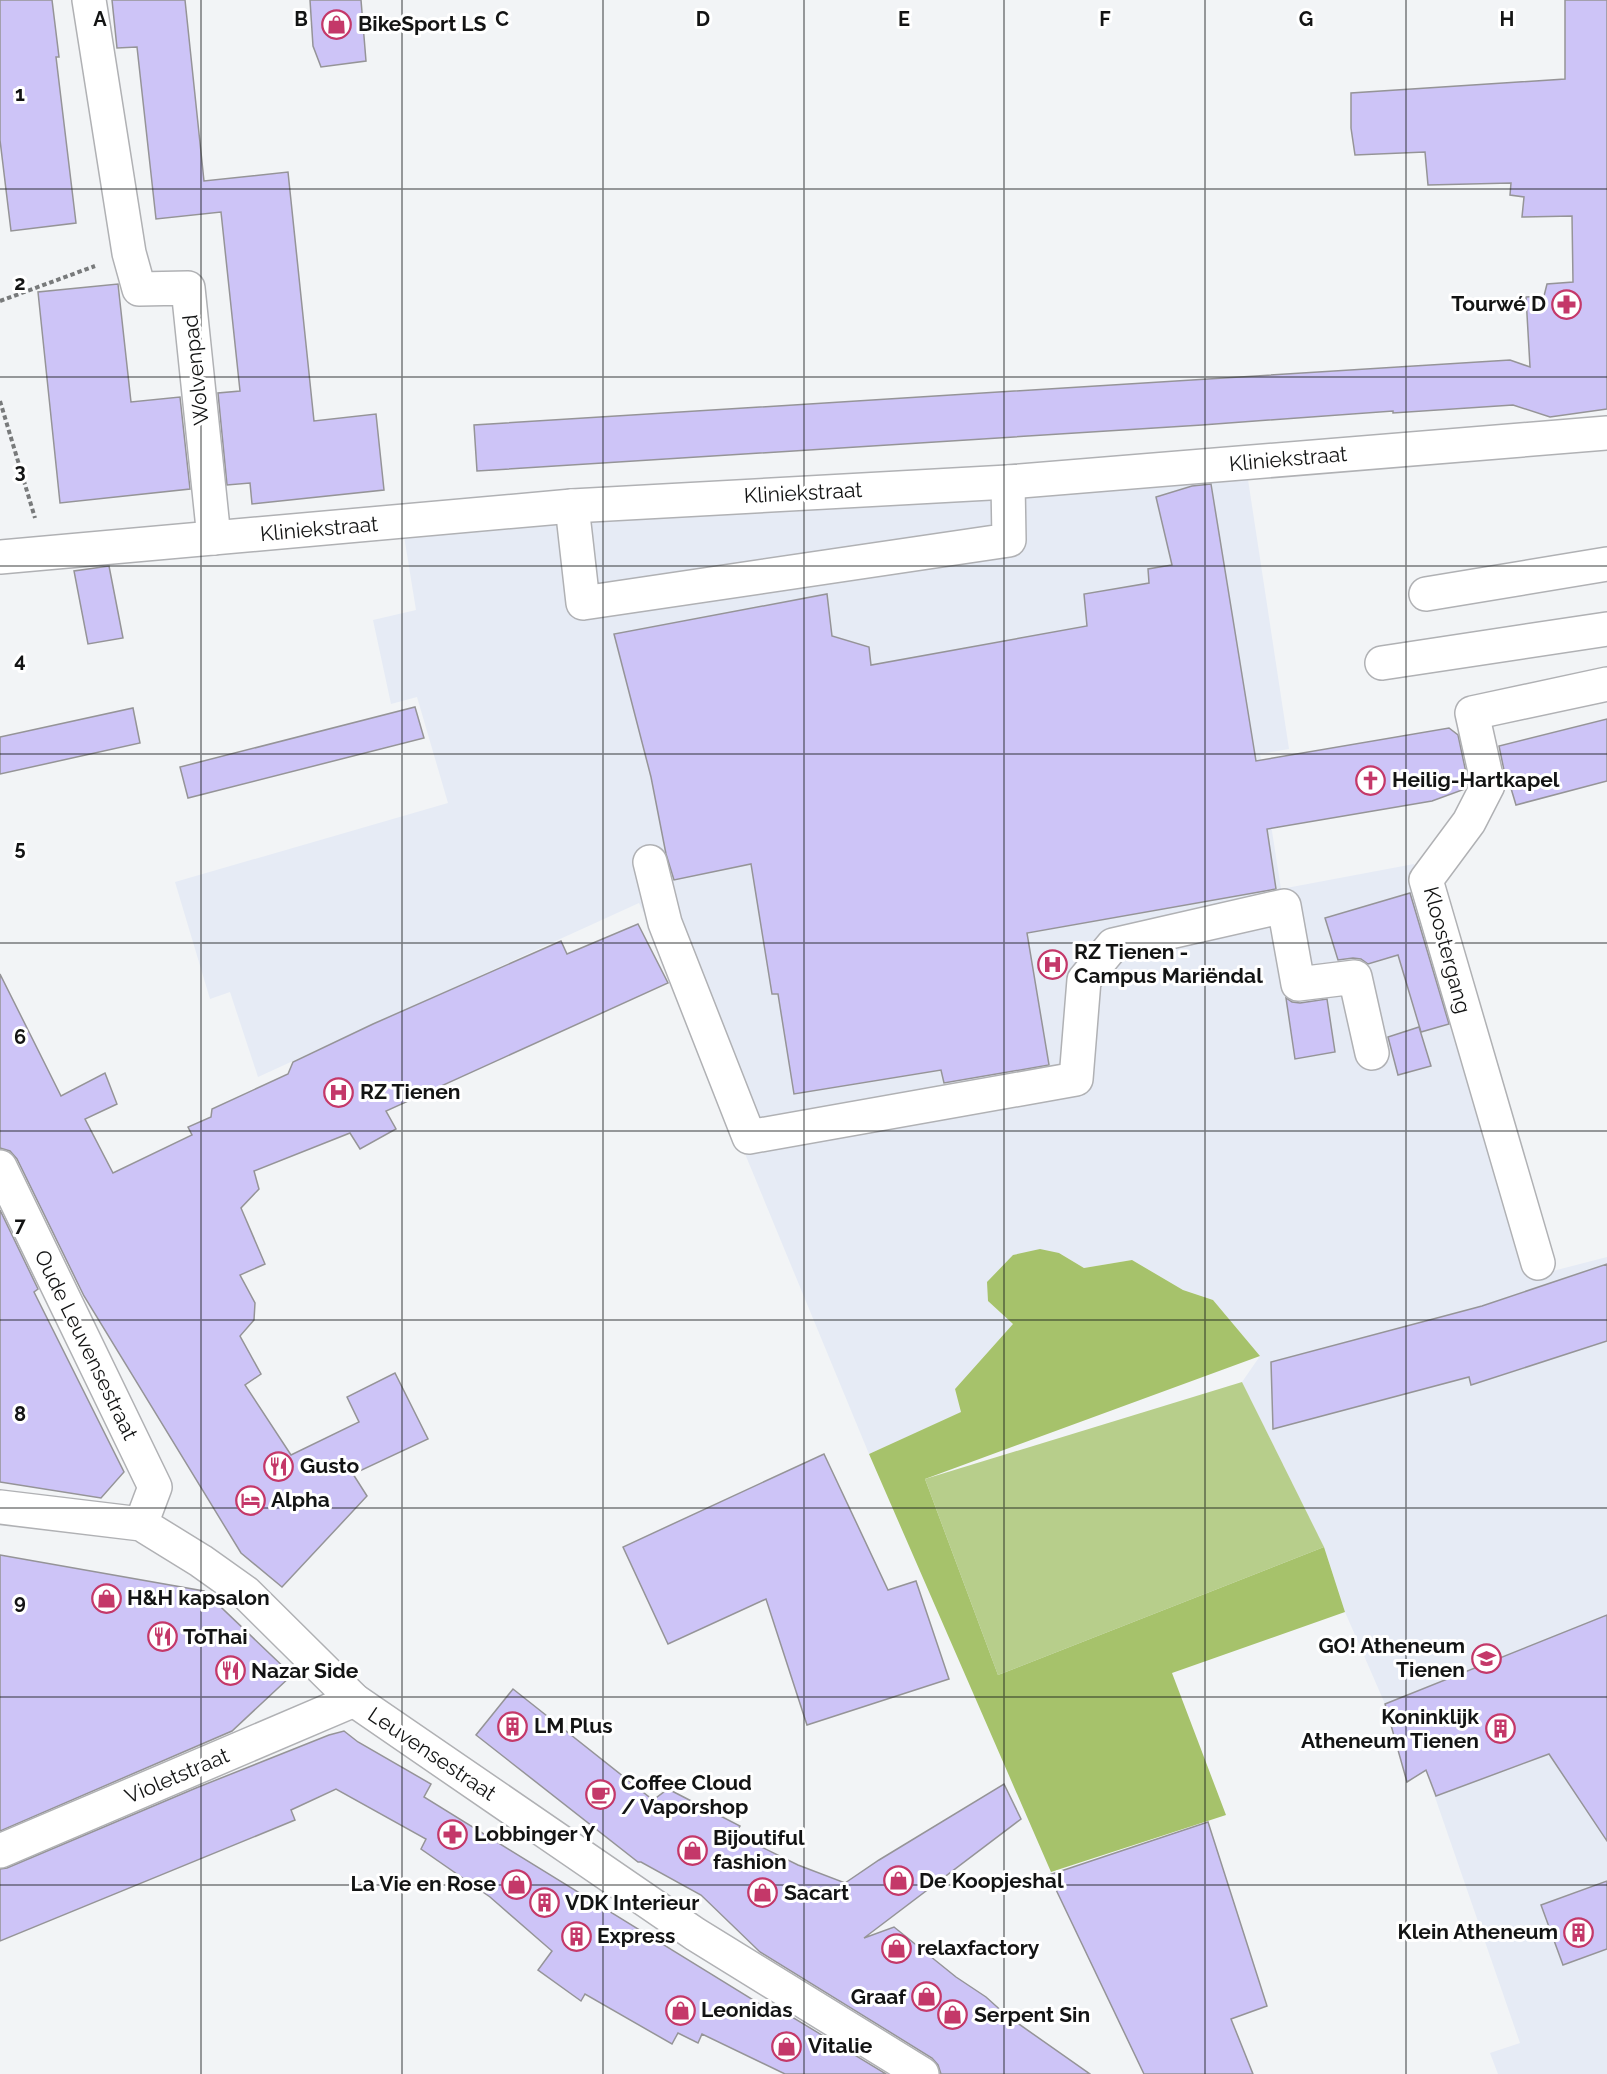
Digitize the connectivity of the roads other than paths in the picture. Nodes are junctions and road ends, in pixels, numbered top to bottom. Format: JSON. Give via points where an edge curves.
{"nodes":[{"id":1,"x":89,"y":0,"type":"edge"},
{"id":2,"x":1607,"y":433,"type":"edge"},
{"id":3,"x":1008,"y":482,"type":"junction"},
{"id":4,"x":572,"y":506,"type":"junction"},
{"id":5,"x":214,"y":538,"type":"junction"},
{"id":6,"x":0,"y":557,"type":"edge"},
{"id":7,"x":1607,"y":564,"type":"edge"},
{"id":8,"x":1426,"y":594,"type":"dead end"},
{"id":9,"x":1607,"y":629,"type":"edge"},
{"id":10,"x":1382,"y":663,"type":"dead end"},
{"id":11,"x":1607,"y":684,"type":"edge"},
{"id":12,"x":650,"y":862,"type":"dead end"},
{"id":13,"x":1372,"y":1053,"type":"dead end"},
{"id":14,"x":0,"y":1167,"type":"edge"},
{"id":15,"x":1538,"y":1263,"type":"dead end"},
{"id":16,"x":0,"y":1507,"type":"edge"},
{"id":17,"x":141,"y":1524,"type":"junction"},
{"id":18,"x":354,"y":1700,"type":"junction"},
{"id":19,"x":0,"y":1851,"type":"edge"},
{"id":20,"x":922,"y":2074,"type":"edge"}],
"edges":[{"from":1,"to":5,"type":"street","name":"Wolvenpad","via":[[129,253],[139,289],[188,288]]},
{"from":2,"to":3,"type":"street","name":"Kliniekstraat"},
{"from":3,"to":4,"type":"street","name":"Kliniekstraat"},
{"from":3,"to":4,"type":"street","via":[[1009,540],[583,603]]},
{"from":4,"to":5,"type":"street","name":"Kliniekstraat"},
{"from":5,"to":6,"type":"street","name":"Kliniekstraat"},
{"from":7,"to":8,"type":"street"},
{"from":9,"to":10,"type":"street"},
{"from":11,"to":15,"type":"street","name":"Kloostergang","via":[[1472,713],[1488,785],[1468,822],[1426,880]]},
{"from":12,"to":13,"type":"street","via":[[665,923],[749,1137],[1076,1079],[1084,980],[1113,945],[1284,906],[1298,984],[1355,977]]},
{"from":14,"to":17,"type":"street","name":"Oude Leuvensestraat","via":[[155,1487]]},
{"from":16,"to":17,"type":"street","name":"Leuvensestraat"},
{"from":17,"to":18,"type":"street","name":"Leuvensestraat","via":[[246,1593]]},
{"from":18,"to":19,"type":"street","name":"Violetstraat"},
{"from":18,"to":20,"type":"street","name":"Leuvensestraat","via":[[695,1934]]}]}
